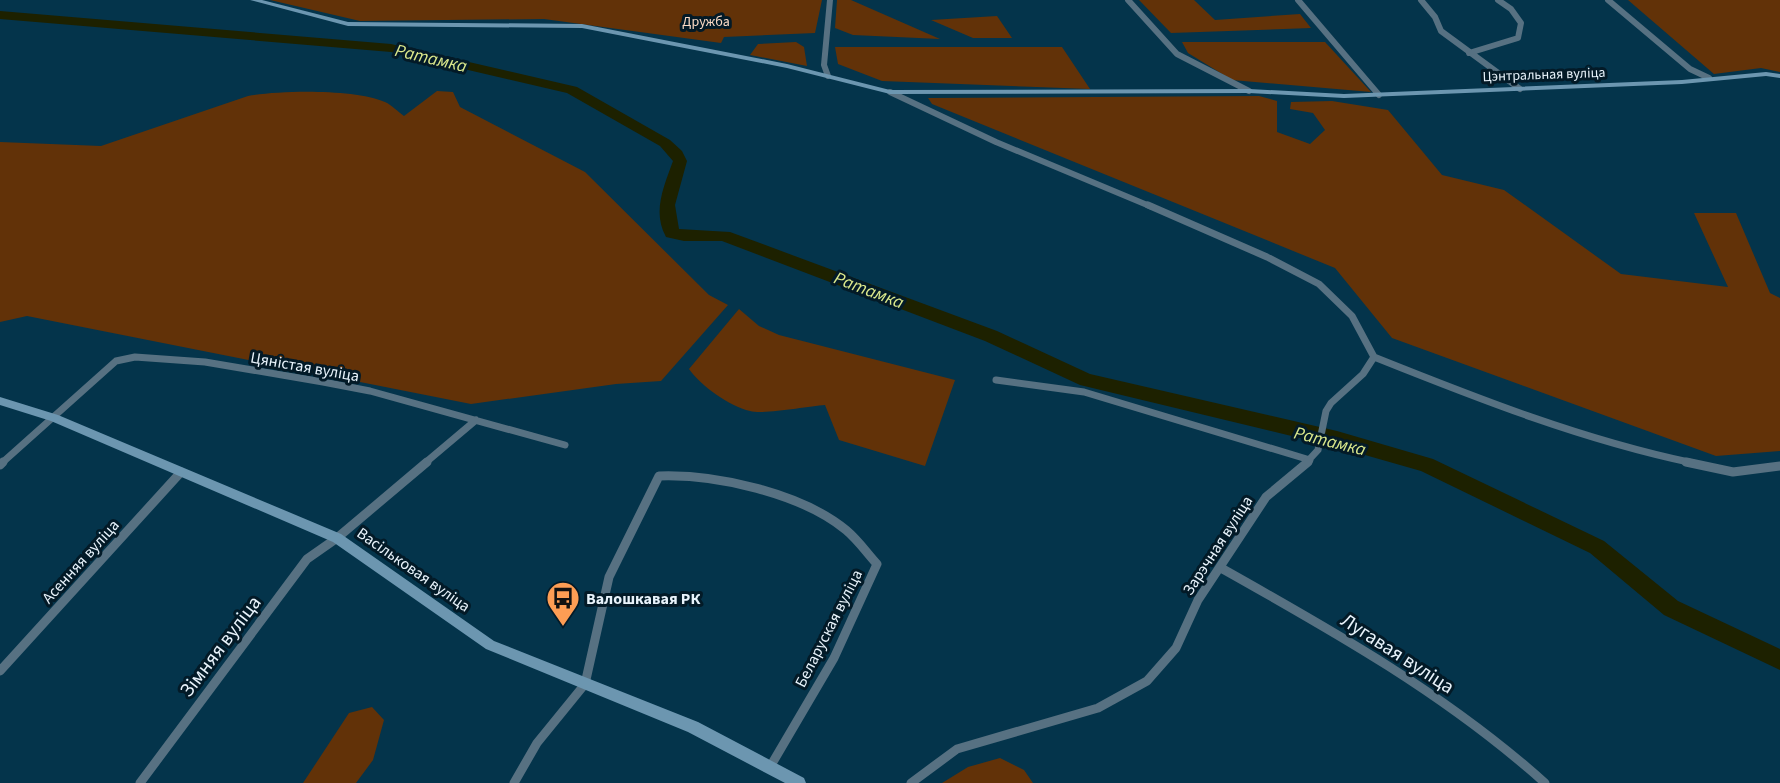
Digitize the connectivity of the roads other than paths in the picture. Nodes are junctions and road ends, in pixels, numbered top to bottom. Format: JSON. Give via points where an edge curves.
{"nodes":[{"id":1,"x":254,"y":0,"type":"edge"},
{"id":2,"x":830,"y":0,"type":"edge"},
{"id":3,"x":1128,"y":0,"type":"edge"},
{"id":4,"x":1298,"y":0,"type":"edge"},
{"id":5,"x":1422,"y":0,"type":"edge"},
{"id":6,"x":1498,"y":0,"type":"edge"},
{"id":7,"x":1608,"y":0,"type":"edge"},
{"id":8,"x":1469,"y":52,"type":"junction"},
{"id":9,"x":828,"y":76,"type":"junction"},
{"id":10,"x":1780,"y":76,"type":"edge"},
{"id":11,"x":1709,"y":78,"type":"junction"},
{"id":12,"x":1520,"y":89,"type":"junction"},
{"id":13,"x":1249,"y":91,"type":"junction"},
{"id":14,"x":890,"y":92,"type":"junction"},
{"id":15,"x":1379,"y":95,"type":"junction"},
{"id":16,"x":1374,"y":357,"type":"junction"},
{"id":17,"x":996,"y":380,"type":"dead end"},
{"id":18,"x":0,"y":401,"type":"edge"},
{"id":19,"x":54,"y":418,"type":"junction"},
{"id":20,"x":476,"y":420,"type":"junction"},
{"id":21,"x":566,"y":445,"type":"dead end"},
{"id":22,"x":1311,"y":460,"type":"junction"},
{"id":23,"x":0,"y":465,"type":"edge"},
{"id":24,"x":1780,"y":466,"type":"edge"},
{"id":25,"x":182,"y":472,"type":"junction"},
{"id":26,"x":337,"y":537,"type":"junction"},
{"id":27,"x":1221,"y":568,"type":"junction"},
{"id":28,"x":0,"y":671,"type":"edge"},
{"id":29,"x":585,"y":684,"type":"junction"},
{"id":30,"x":770,"y":767,"type":"junction"},
{"id":31,"x":140,"y":783,"type":"edge"},
{"id":32,"x":514,"y":783,"type":"edge"},
{"id":33,"x":799,"y":783,"type":"edge"},
{"id":34,"x":910,"y":783,"type":"edge"},
{"id":35,"x":1545,"y":783,"type":"edge"}],
"edges":[{"from":1,"to":9,"type":"street","name":"Цэнтральная вуліца","via":[[348,24],[582,26]]},
{"from":2,"to":9,"type":"street","via":[[824,65]]},
{"from":3,"to":13,"type":"street","via":[[1177,54]]},
{"from":4,"to":15,"type":"street"},
{"from":5,"to":8,"type":"street","via":[[1441,31]]},
{"from":6,"to":8,"type":"street","via":[[1521,23],[1518,38]]},
{"from":7,"to":11,"type":"street","via":[[1690,69]]},
{"from":8,"to":12,"type":"street"},
{"from":9,"to":14,"type":"street","name":"Цэнтральная вуліца"},
{"from":10,"to":11,"type":"street","name":"Цэнтральная вуліца"},
{"from":11,"to":12,"type":"street","name":"Цэнтральная вуліца"},
{"from":12,"to":15,"type":"street","name":"Цэнтральная вуліца"},
{"from":13,"to":14,"type":"street","name":"Цэнтральная вуліца"},
{"from":13,"to":15,"type":"street","name":"Цэнтральная вуліца"},
{"from":14,"to":16,"type":"street","via":[[1319,284],[1352,317]]},
{"from":16,"to":22,"type":"street","name":"Зарэчная вуліца","via":[[1363,374],[1331,403],[1318,450]]},
{"from":16,"to":24,"type":"street","via":[[1497,406],[1613,445],[1733,472]]},
{"from":17,"to":22,"type":"street","via":[[1084,392]]},
{"from":18,"to":19,"type":"street","name":"Васільковая вуліца"},
{"from":19,"to":20,"type":"street","name":"Цяністая вуліца","via":[[116,361],[135,357],[205,362],[370,390]]},
{"from":19,"to":23,"type":"street","name":"Цяністая вуліца"},
{"from":19,"to":25,"type":"street","name":"Васільковая вуліца"},
{"from":20,"to":21,"type":"street","name":"Цяністая вуліца"},
{"from":20,"to":26,"type":"street","name":"Зімняя вуліца"},
{"from":22,"to":27,"type":"street","name":"Зарэчная вуліца","via":[[1266,497]]},
{"from":25,"to":26,"type":"street","name":"Васільковая вуліца"},
{"from":25,"to":28,"type":"street","name":"Асенняя вуліца"},
{"from":26,"to":29,"type":"street","name":"Васільковая вуліца","via":[[490,645]]},
{"from":26,"to":31,"type":"street","name":"Зімняя вуліца","via":[[307,558]]},
{"from":27,"to":34,"type":"street","name":"Зарэчная вуліца","via":[[1198,600],[1176,648],[1147,681],[1098,708],[957,749]]},
{"from":27,"to":35,"type":"street","name":"Лугавая вуліца","via":[[1326,627],[1425,690],[1519,758]]},
{"from":29,"to":30,"type":"street","name":"Васільковая вуліца","via":[[693,727]]},
{"from":29,"to":30,"type":"street","name":"Беларуская вуліца","via":[[609,577],[659,476],[679,473],[730,481],[794,502],[845,529],[877,564],[834,658]]},
{"from":29,"to":32,"type":"street","via":[[537,743]]},
{"from":30,"to":33,"type":"street","name":"Васільковая вуліца"}]}
